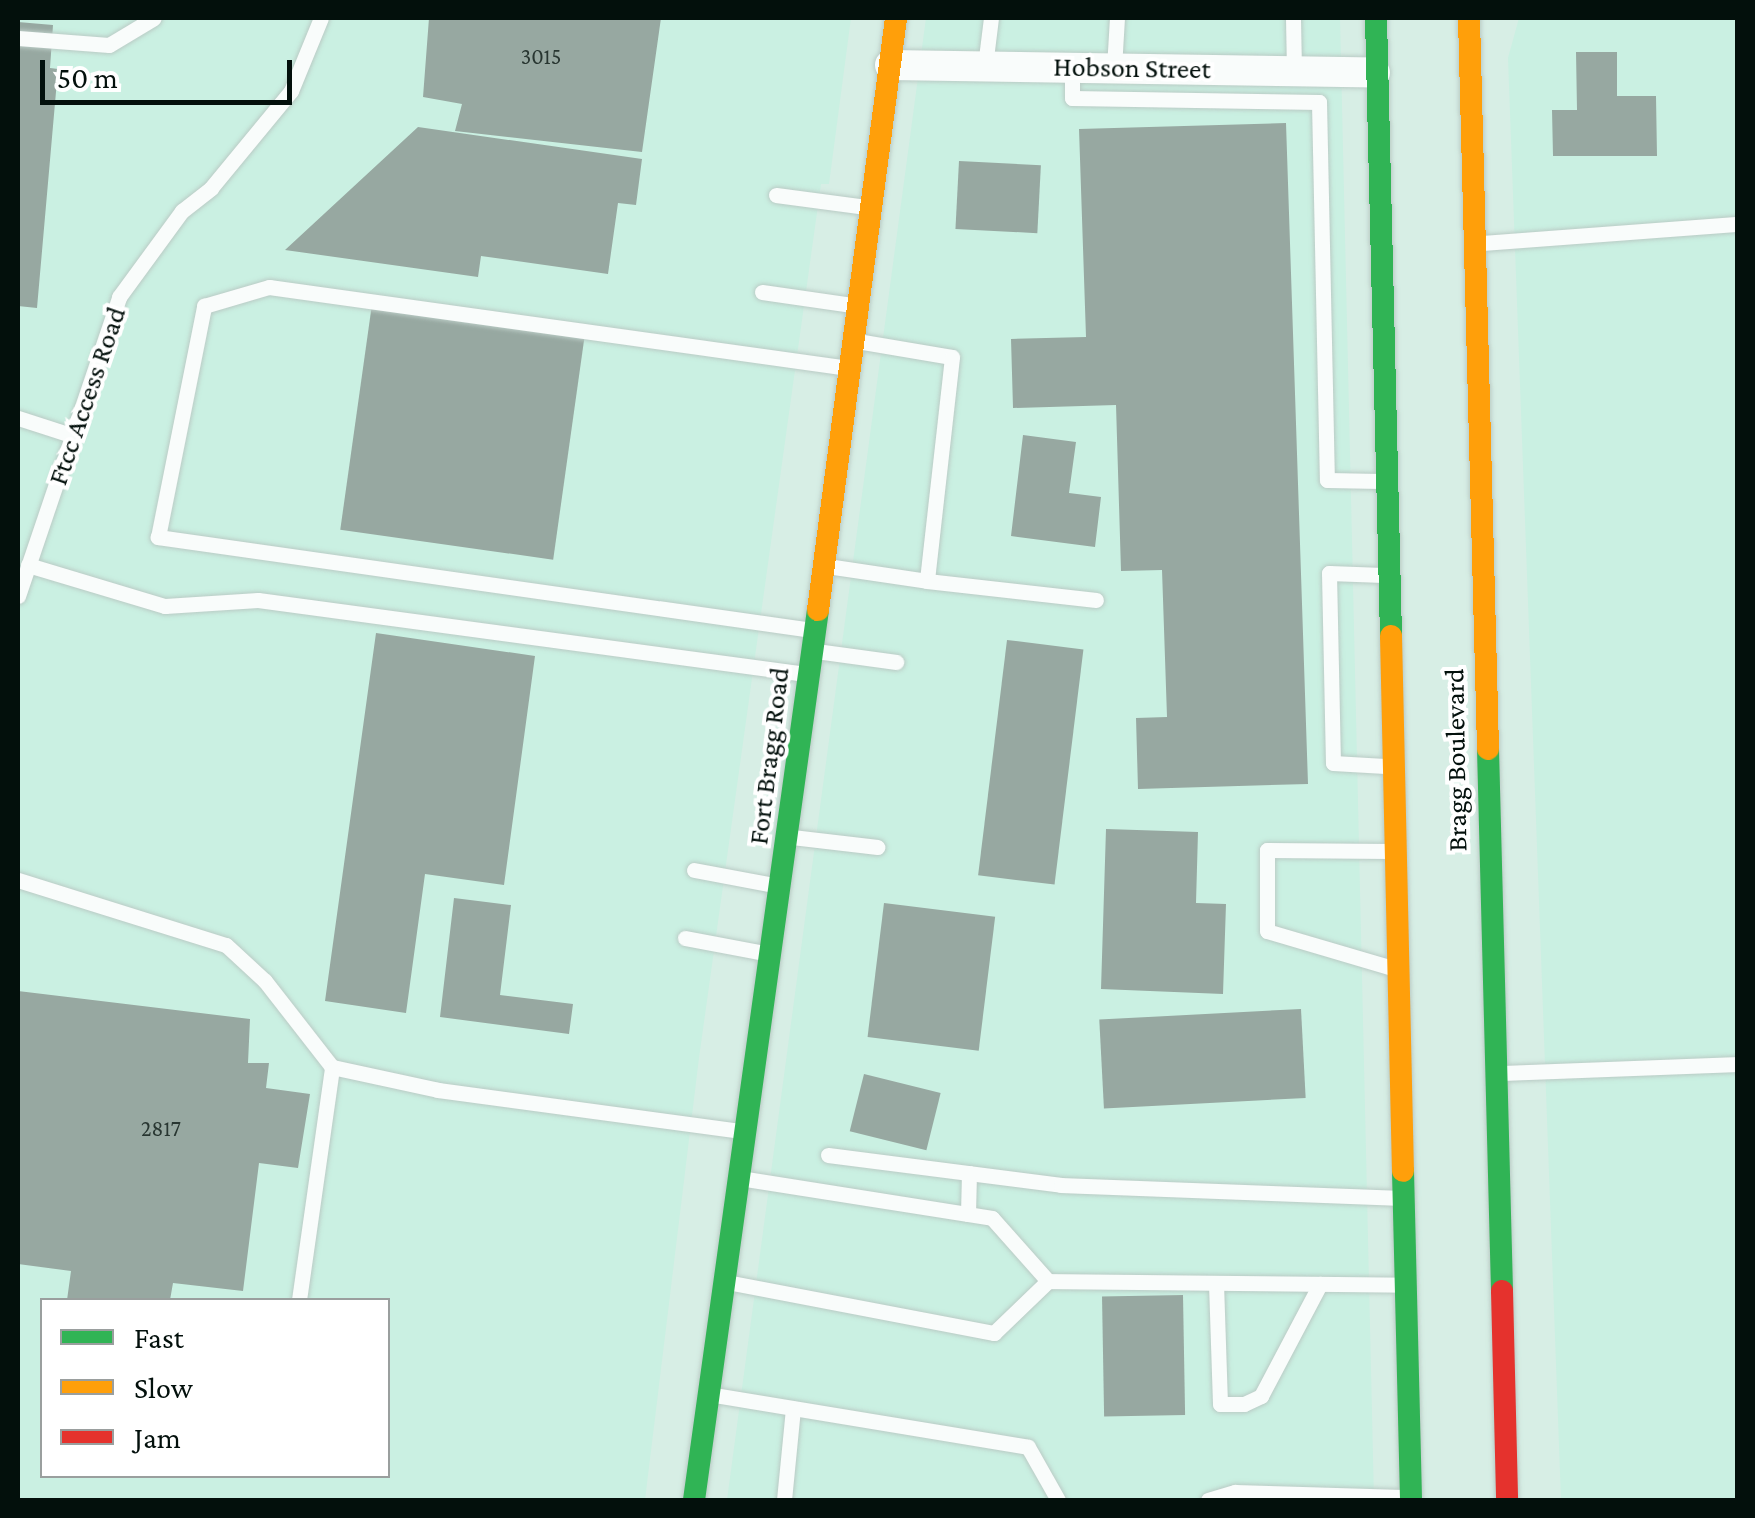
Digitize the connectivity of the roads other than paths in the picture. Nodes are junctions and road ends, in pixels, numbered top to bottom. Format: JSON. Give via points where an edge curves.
{"nodes":[{"id":1,"x":154,"y":18,"type":"edge"},
{"id":2,"x":321,"y":18,"type":"edge"},
{"id":3,"x":896,"y":18,"type":"edge"},
{"id":4,"x":991,"y":18,"type":"edge"},
{"id":5,"x":1117,"y":18,"type":"edge"},
{"id":6,"x":1294,"y":18,"type":"edge"},
{"id":7,"x":1376,"y":18,"type":"edge"},
{"id":8,"x":1470,"y":18,"type":"edge"},
{"id":9,"x":18,"y":38,"type":"edge"},
{"id":10,"x":890,"y":65,"type":"junction"},
{"id":11,"x":986,"y":66,"type":"junction"},
{"id":12,"x":1072,"y":68,"type":"junction"},
{"id":13,"x":1114,"y":68,"type":"junction"},
{"id":14,"x":1294,"y":70,"type":"junction"},
{"id":15,"x":1375,"y":74,"type":"junction"},
{"id":16,"x":776,"y":196,"type":"dead end"},
{"id":17,"x":871,"y":208,"type":"junction"},
{"id":18,"x":1738,"y":224,"type":"edge"},
{"id":19,"x":1474,"y":243,"type":"junction"},
{"id":20,"x":762,"y":292,"type":"dead end"},
{"id":21,"x":858,"y":306,"type":"junction"},
{"id":22,"x":854,"y":340,"type":"junction"},
{"id":23,"x":850,"y":368,"type":"junction"},
{"id":24,"x":18,"y":418,"type":"edge"},
{"id":25,"x":74,"y":436,"type":"junction"},
{"id":26,"x":1385,"y":481,"type":"junction"},
{"id":27,"x":28,"y":566,"type":"junction"},
{"id":28,"x":824,"y":566,"type":"junction"},
{"id":29,"x":1387,"y":575,"type":"junction"},
{"id":30,"x":927,"y":581,"type":"junction"},
{"id":31,"x":18,"y":596,"type":"edge"},
{"id":32,"x":1096,"y":600,"type":"dead end"},
{"id":33,"x":814,"y":641,"type":"junction"},
{"id":34,"x":896,"y":662,"type":"dead end"},
{"id":35,"x":810,"y":675,"type":"junction"},
{"id":36,"x":1392,"y":766,"type":"junction"},
{"id":37,"x":789,"y":836,"type":"junction"},
{"id":38,"x":877,"y":847,"type":"dead end"},
{"id":39,"x":1395,"y":851,"type":"junction"},
{"id":40,"x":694,"y":870,"type":"dead end"},
{"id":41,"x":18,"y":880,"type":"edge"},
{"id":42,"x":782,"y":886,"type":"junction"},
{"id":43,"x":685,"y":938,"type":"dead end"},
{"id":44,"x":773,"y":955,"type":"junction"},
{"id":45,"x":1398,"y":969,"type":"junction"},
{"id":46,"x":1738,"y":1064,"type":"edge"},
{"id":47,"x":332,"y":1068,"type":"junction"},
{"id":48,"x":1494,"y":1073,"type":"junction"},
{"id":49,"x":750,"y":1132,"type":"junction"},
{"id":50,"x":828,"y":1155,"type":"dead end"},
{"id":51,"x":969,"y":1173,"type":"junction"},
{"id":52,"x":743,"y":1178,"type":"junction"},
{"id":53,"x":1404,"y":1198,"type":"junction"},
{"id":54,"x":968,"y":1214,"type":"junction"},
{"id":55,"x":1048,"y":1281,"type":"junction"},
{"id":56,"x":728,"y":1282,"type":"junction"},
{"id":57,"x":1216,"y":1283,"type":"junction"},
{"id":58,"x":1320,"y":1284,"type":"junction"},
{"id":59,"x":1406,"y":1286,"type":"junction"},
{"id":60,"x":299,"y":1298,"type":"edge"},
{"id":61,"x":711,"y":1395,"type":"junction"},
{"id":62,"x":794,"y":1408,"type":"junction"},
{"id":63,"x":1270,"y":1497,"type":"edge"},
{"id":64,"x":1411,"y":1499,"type":"edge"},
{"id":65,"x":694,"y":1500,"type":"edge"},
{"id":66,"x":784,"y":1500,"type":"edge"},
{"id":67,"x":1058,"y":1500,"type":"edge"},
{"id":68,"x":1208,"y":1500,"type":"edge"},
{"id":69,"x":1507,"y":1500,"type":"edge"}],
"edges":[{"from":1,"to":9,"type":"lane","via":[[109,45]]},
{"from":2,"to":25,"type":"lane","name":"Ftcc Access Road","via":[[291,91],[211,188],[182,211],[119,298]]},
{"from":3,"to":10,"type":"main road","name":"Fort Bragg Road"},
{"from":4,"to":11,"type":"lane"},
{"from":5,"to":13,"type":"lane"},
{"from":6,"to":14,"type":"lane"},
{"from":7,"to":15,"type":"main road"},
{"from":8,"to":19,"type":"main road","name":"Bragg Boulevard"},
{"from":10,"to":11,"type":"street","name":"Hobson Street"},
{"from":10,"to":17,"type":"main road","name":"Fort Bragg Road"},
{"from":11,"to":12,"type":"street","name":"Hobson Street"},
{"from":12,"to":13,"type":"street","name":"Hobson Street"},
{"from":12,"to":26,"type":"lane","via":[[1072,98],[1318,102],[1327,480]]},
{"from":13,"to":14,"type":"street","name":"Hobson Street"},
{"from":14,"to":15,"type":"street","name":"Hobson Street"},
{"from":15,"to":26,"type":"main road"},
{"from":16,"to":17,"type":"lane"},
{"from":17,"to":21,"type":"main road","name":"Fort Bragg Road"},
{"from":18,"to":19,"type":"lane"},
{"from":19,"to":48,"type":"main road","name":"Bragg Boulevard"},
{"from":20,"to":21,"type":"lane"},
{"from":21,"to":22,"type":"main road","name":"Fort Bragg Road"},
{"from":22,"to":23,"type":"main road","name":"Fort Bragg Road"},
{"from":22,"to":30,"type":"lane","via":[[952,357]]},
{"from":23,"to":28,"type":"main road","name":"Fort Bragg Road"},
{"from":23,"to":33,"type":"lane","via":[[270,287],[204,306],[158,537]]},
{"from":24,"to":25,"type":"lane"},
{"from":25,"to":27,"type":"lane","name":"Ftcc Access Road"},
{"from":26,"to":29,"type":"main road"},
{"from":27,"to":31,"type":"lane","name":"Ftcc Access Road"},
{"from":27,"to":35,"type":"lane","via":[[165,606],[258,600]]},
{"from":28,"to":30,"type":"lane"},
{"from":28,"to":33,"type":"main road","name":"Fort Bragg Road"},
{"from":29,"to":36,"type":"main road"},
{"from":29,"to":36,"type":"lane","via":[[1329,574],[1332,763]]},
{"from":30,"to":32,"type":"lane"},
{"from":33,"to":34,"type":"lane"},
{"from":33,"to":35,"type":"main road","name":"Fort Bragg Road"},
{"from":35,"to":37,"type":"main road","name":"Fort Bragg Road"},
{"from":36,"to":39,"type":"main road"},
{"from":37,"to":38,"type":"lane"},
{"from":37,"to":42,"type":"main road","name":"Fort Bragg Road"},
{"from":39,"to":45,"type":"main road"},
{"from":39,"to":45,"type":"lane","via":[[1267,850],[1267,931]]},
{"from":40,"to":42,"type":"lane"},
{"from":41,"to":47,"type":"lane","via":[[226,945],[265,980]]},
{"from":42,"to":44,"type":"main road","name":"Fort Bragg Road"},
{"from":43,"to":44,"type":"lane"},
{"from":44,"to":49,"type":"main road","name":"Fort Bragg Road"},
{"from":45,"to":53,"type":"main road"},
{"from":46,"to":48,"type":"lane"},
{"from":47,"to":49,"type":"lane","via":[[438,1090]]},
{"from":47,"to":60,"type":"lane"},
{"from":48,"to":69,"type":"main road","name":"Bragg Boulevard"},
{"from":49,"to":52,"type":"main road","name":"Fort Bragg Road"},
{"from":50,"to":51,"type":"lane"},
{"from":51,"to":53,"type":"lane","via":[[1061,1185]]},
{"from":51,"to":54,"type":"lane"},
{"from":52,"to":54,"type":"lane"},
{"from":52,"to":56,"type":"main road","name":"Fort Bragg Road"},
{"from":53,"to":59,"type":"main road"},
{"from":54,"to":55,"type":"lane","via":[[992,1218]]},
{"from":55,"to":56,"type":"lane","via":[[994,1333]]},
{"from":55,"to":57,"type":"lane"},
{"from":56,"to":61,"type":"main road","name":"Fort Bragg Road"},
{"from":57,"to":58,"type":"lane"},
{"from":57,"to":58,"type":"lane","via":[[1220,1404],[1261,1396]]},
{"from":58,"to":59,"type":"lane"},
{"from":59,"to":64,"type":"main road"},
{"from":61,"to":62,"type":"lane"},
{"from":61,"to":65,"type":"main road","name":"Fort Bragg Road"},
{"from":62,"to":66,"type":"lane"},
{"from":62,"to":67,"type":"lane","via":[[1028,1447]]},
{"from":63,"to":64,"type":"lane"},
{"from":63,"to":68,"type":"lane","via":[[1235,1492]]}]}
